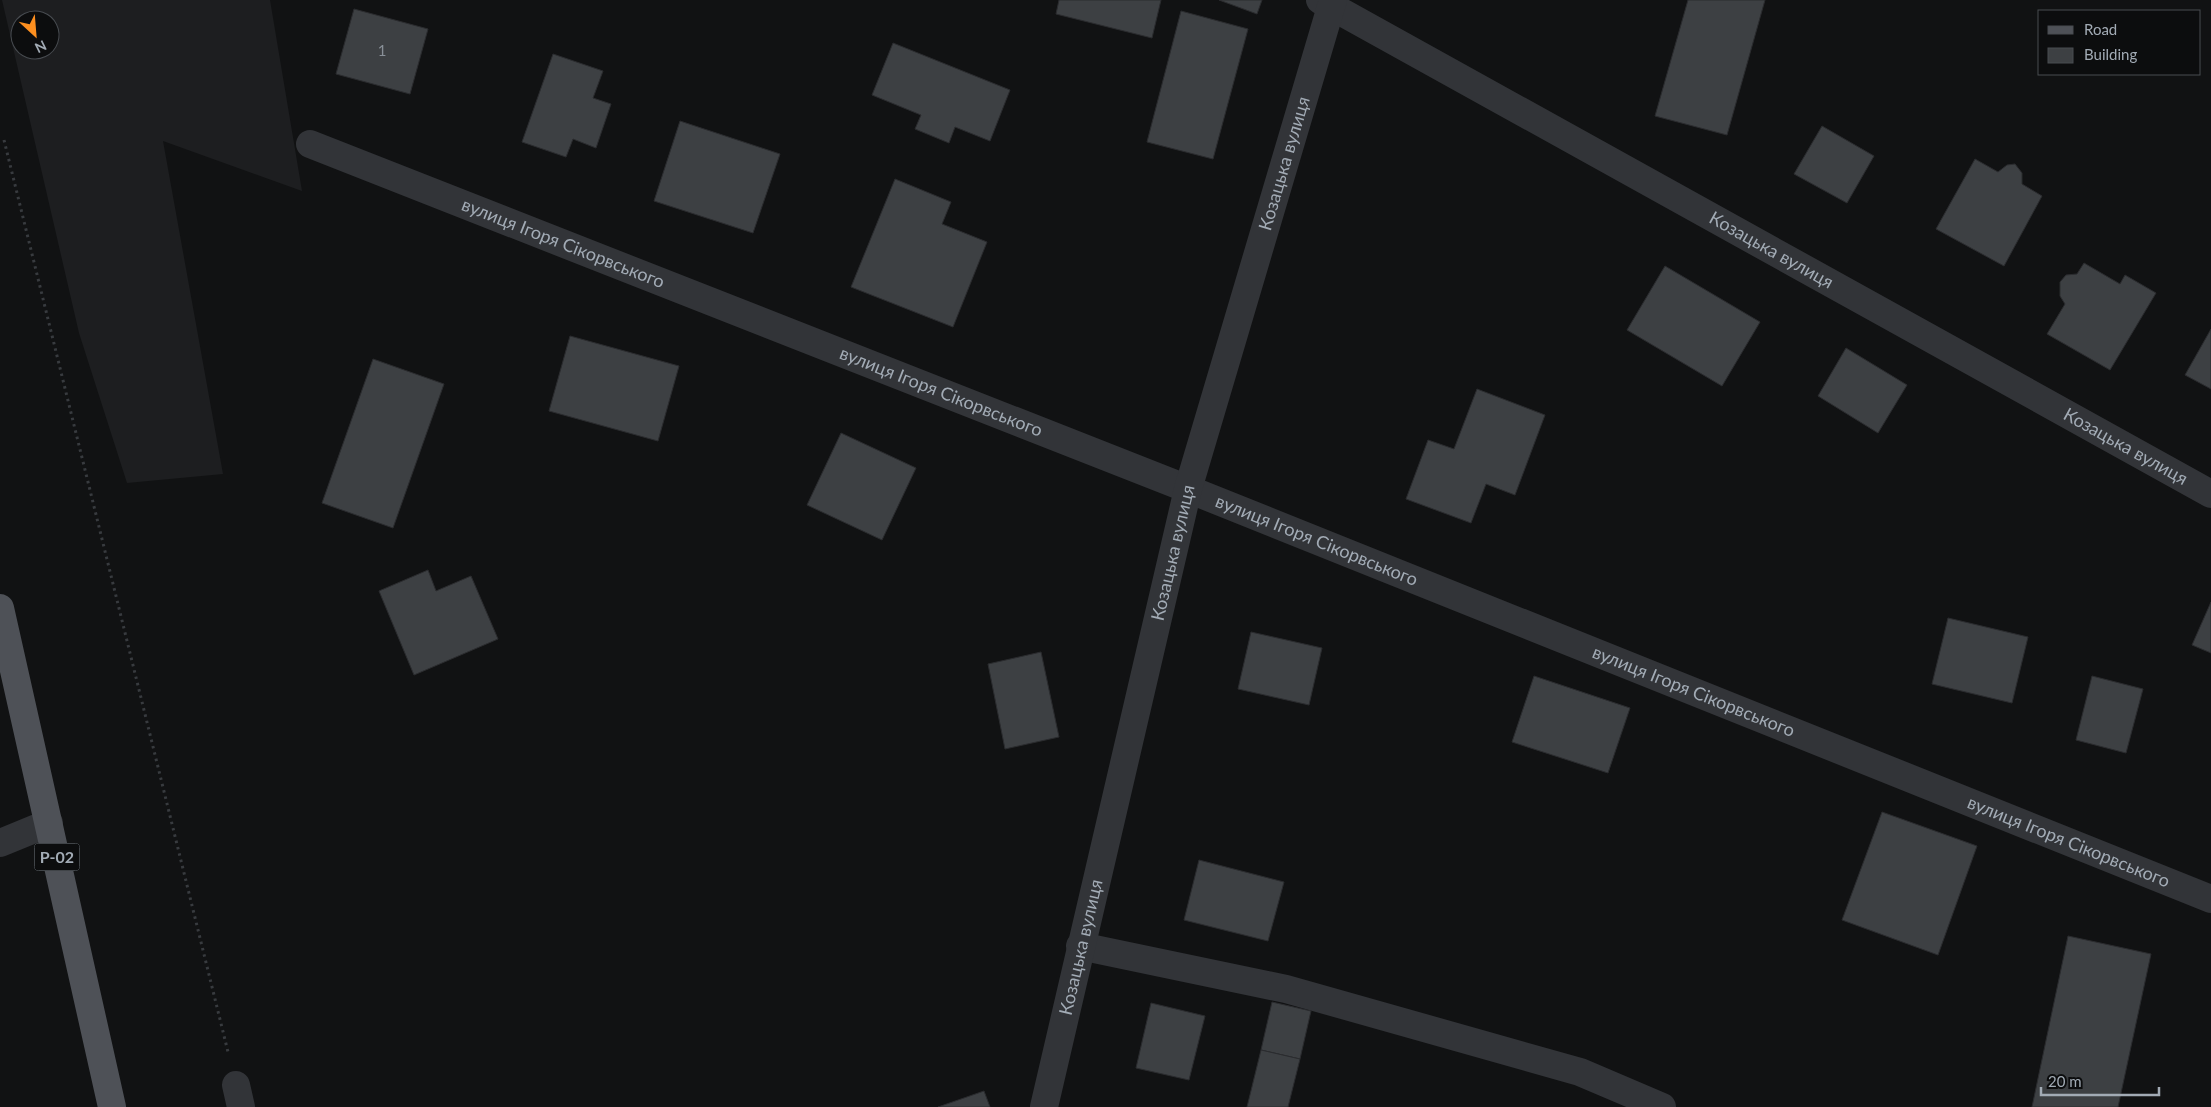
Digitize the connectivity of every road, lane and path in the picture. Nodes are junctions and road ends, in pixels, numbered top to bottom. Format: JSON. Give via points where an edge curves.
{"nodes":[{"id":1,"x":1328,"y":2,"type":"edge"},
{"id":2,"x":4,"y":140,"type":"dead end"},
{"id":3,"x":310,"y":144,"type":"dead end"},
{"id":4,"x":1188,"y":490,"type":"junction"},
{"id":5,"x":2211,"y":494,"type":"edge"},
{"id":6,"x":0,"y":608,"type":"edge"},
{"id":7,"x":49,"y":823,"type":"junction"},
{"id":8,"x":0,"y":843,"type":"edge"},
{"id":9,"x":2211,"y":899,"type":"edge"},
{"id":10,"x":1080,"y":946,"type":"junction"},
{"id":11,"x":239,"y":1096,"type":"edge"},
{"id":12,"x":112,"y":1107,"type":"edge"},
{"id":13,"x":1044,"y":1107,"type":"edge"},
{"id":14,"x":1662,"y":1107,"type":"edge"}],
"edges":[{"from":1,"to":4,"type":"street","name":"Козацька вулиця"},
{"from":1,"to":5,"type":"street","name":"Козацька вулиця"},
{"from":2,"to":11,"type":"path"},
{"from":3,"to":4,"type":"street","name":"вулиця Ігоря Сікорвського"},
{"from":4,"to":9,"type":"street","name":"вулиця Ігоря Сікорвського"},
{"from":4,"to":10,"type":"street","name":"Козацька вулиця"},
{"from":6,"to":7,"type":"main road","number":"Р-02"},
{"from":7,"to":8,"type":"street"},
{"from":7,"to":12,"type":"main road","number":"Р-02"},
{"from":10,"to":13,"type":"street","name":"Козацька вулиця"},
{"from":10,"to":14,"type":"street","via":[[1286,989],[1580,1072]]}]}
